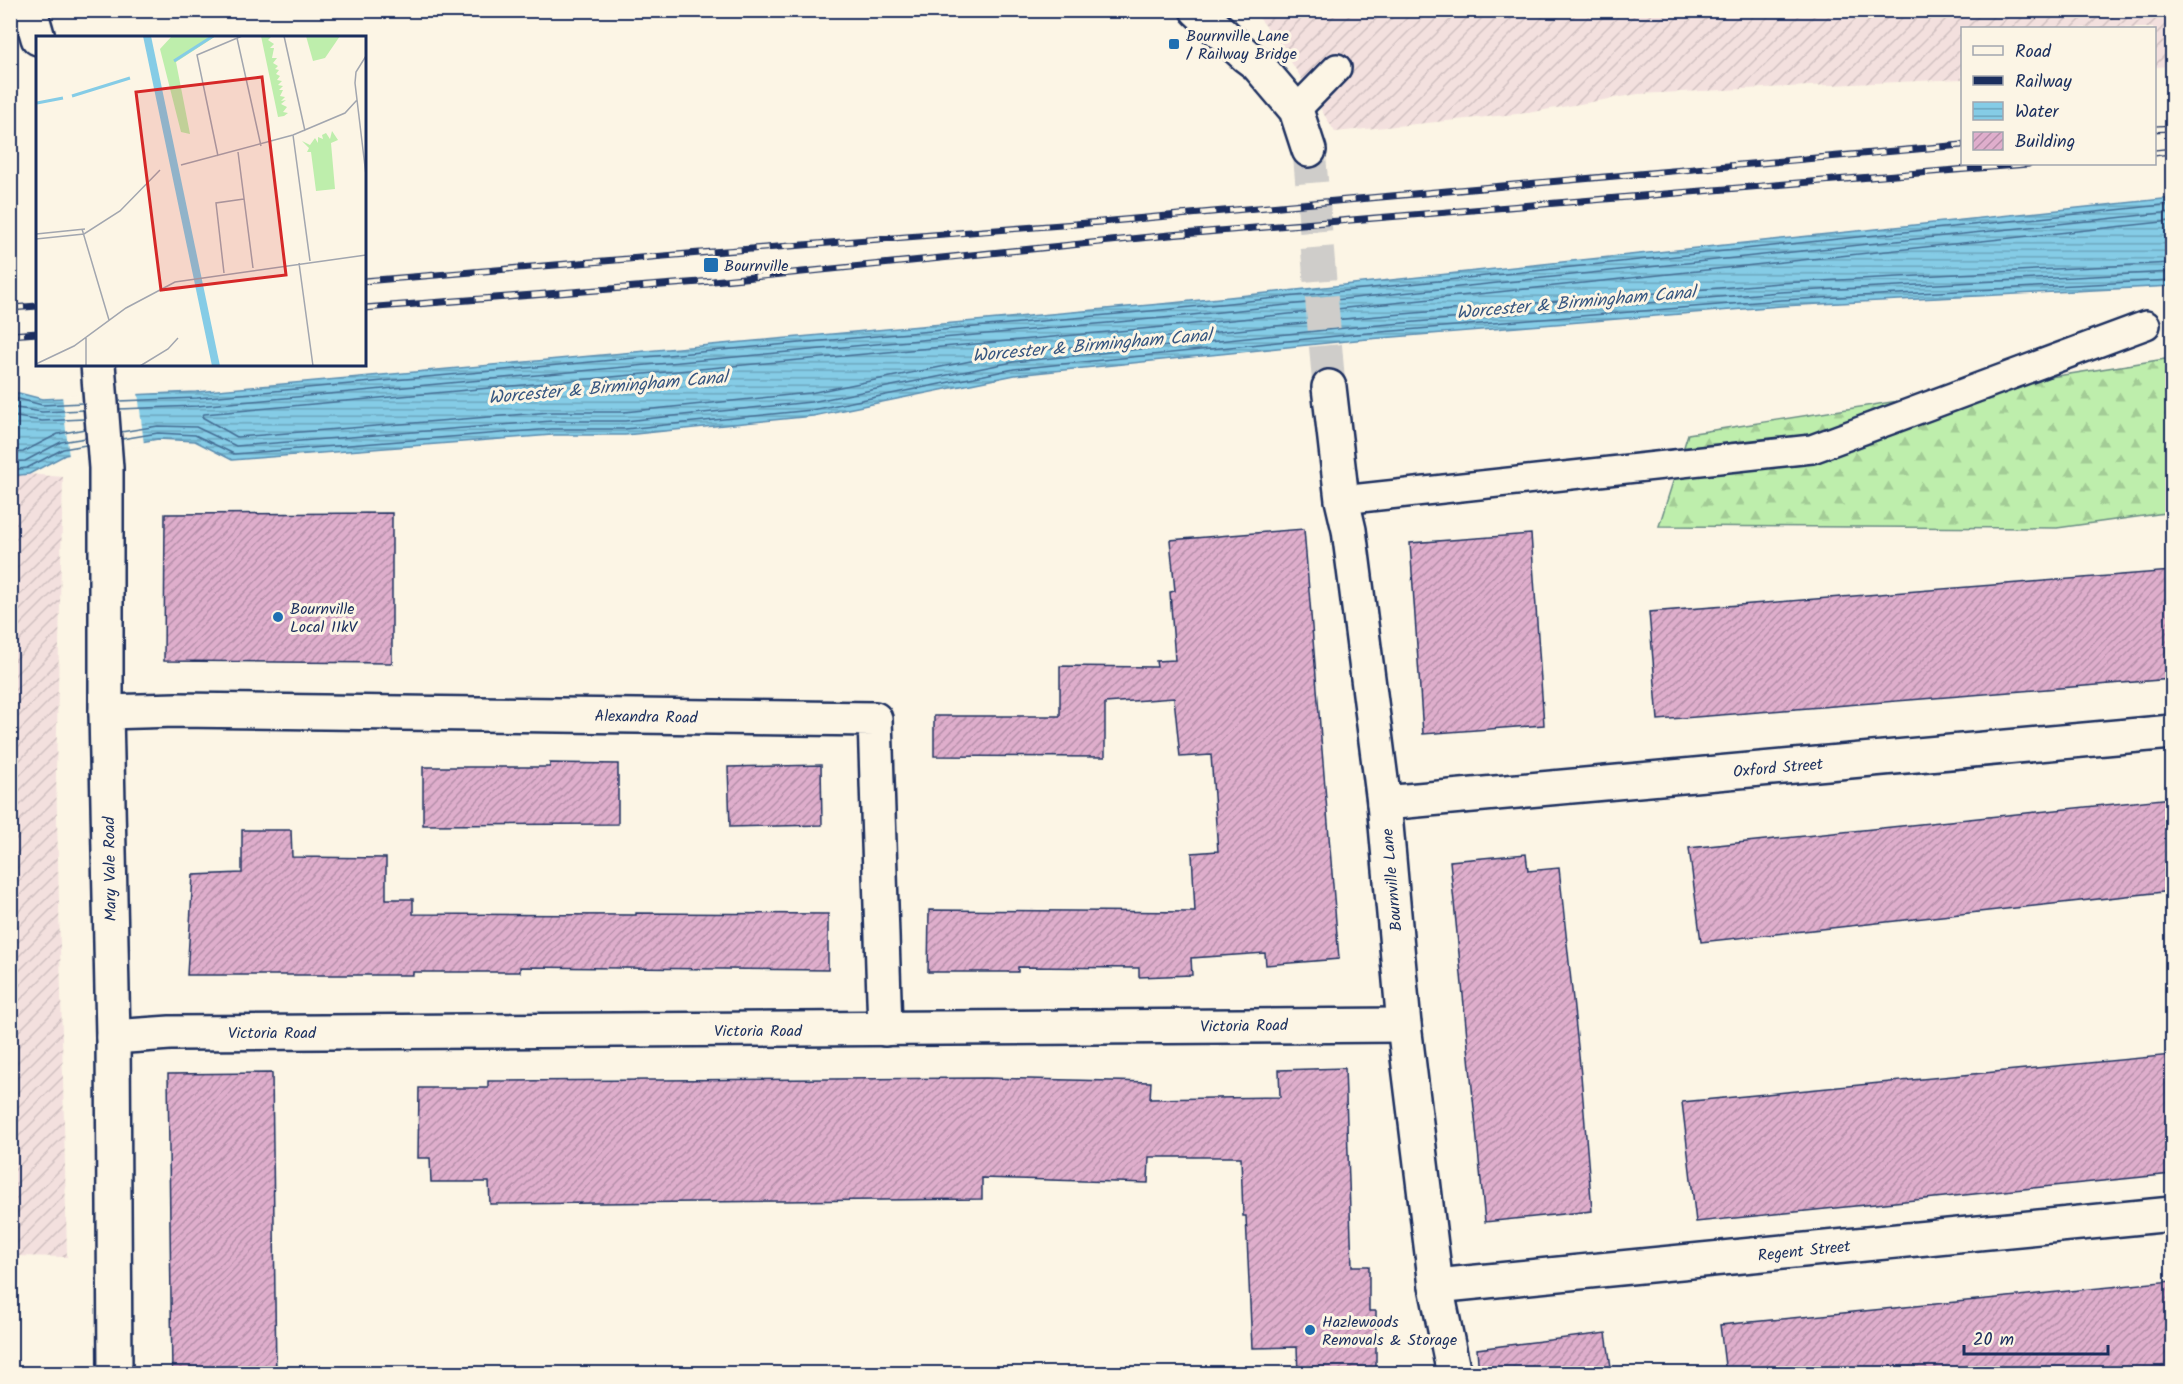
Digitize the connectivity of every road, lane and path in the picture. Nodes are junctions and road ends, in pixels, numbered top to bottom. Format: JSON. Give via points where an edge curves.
{"nodes":[{"id":1,"x":30,"y":10,"type":"edge"},
{"id":2,"x":1197,"y":10,"type":"edge"},
{"id":3,"x":37,"y":36,"type":"edge"},
{"id":4,"x":1337,"y":68,"type":"dead end"},
{"id":5,"x":1296,"y":110,"type":"junction"},
{"id":6,"x":1309,"y":150,"type":"tunnel mouth"},
{"id":7,"x":2146,"y":325,"type":"dead end"},
{"id":8,"x":98,"y":366,"type":"edge"},
{"id":9,"x":1329,"y":387,"type":"tunnel mouth"},
{"id":10,"x":1342,"y":500,"type":"junction"},
{"id":11,"x":106,"y":712,"type":"junction"},
{"id":12,"x":2172,"y":732,"type":"edge"},
{"id":13,"x":1384,"y":803,"type":"junction"},
{"id":14,"x":1404,"y":1025,"type":"junction"},
{"id":15,"x":885,"y":1029,"type":"junction"},
{"id":16,"x":113,"y":1037,"type":"junction"},
{"id":17,"x":2172,"y":1214,"type":"edge"},
{"id":18,"x":1436,"y":1286,"type":"junction"},
{"id":19,"x":115,"y":1374,"type":"edge"},
{"id":20,"x":1454,"y":1374,"type":"edge"}],
"edges":[{"from":1,"to":3,"type":"street"},
{"from":2,"to":5,"type":"street","via":[[1257,64]]},
{"from":4,"to":5,"type":"lane"},
{"from":5,"to":6,"type":"street"},
{"from":7,"to":10,"type":"lane","via":[[1812,448]]},
{"from":8,"to":11,"type":"street","name":"Mary Vale Road","via":[[106,468]]},
{"from":9,"to":10,"type":"street","name":"Bournville Lane"},
{"from":10,"to":13,"type":"street","name":"Bournville Lane"},
{"from":11,"to":15,"type":"street","name":"Alexandra Road","via":[[875,718]]},
{"from":11,"to":16,"type":"street","name":"Mary Vale Road"},
{"from":12,"to":13,"type":"street","name":"Oxford Street"},
{"from":13,"to":14,"type":"street","name":"Bournville Lane"},
{"from":14,"to":15,"type":"street","name":"Victoria Road"},
{"from":14,"to":18,"type":"street","name":"Bournville Lane"},
{"from":15,"to":16,"type":"street","name":"Victoria Road","via":[[182,1033]]},
{"from":16,"to":19,"type":"street","name":"Mary Vale Road"},
{"from":17,"to":18,"type":"street","name":"Regent Street"},
{"from":18,"to":20,"type":"street","name":"Bournville Lane"}]}
